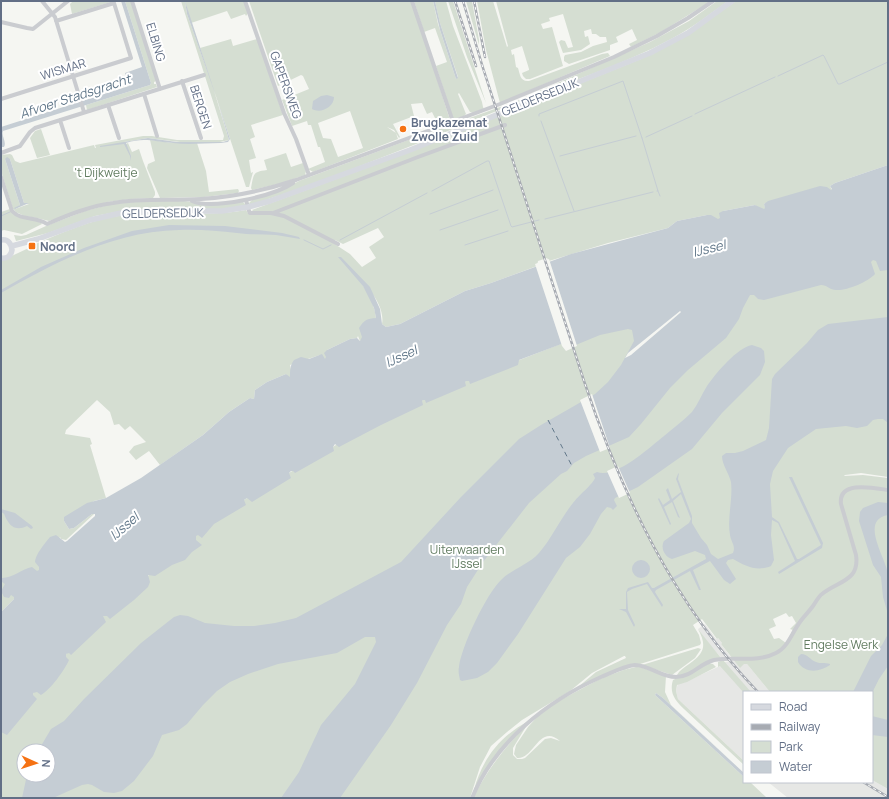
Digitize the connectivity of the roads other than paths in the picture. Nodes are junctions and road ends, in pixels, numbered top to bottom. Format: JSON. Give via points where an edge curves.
{"nodes":[{"id":1,"x":42,"y":1,"type":"edge"},
{"id":2,"x":68,"y":1,"type":"edge"},
{"id":3,"x":132,"y":1,"type":"edge"},
{"id":4,"x":245,"y":1,"type":"edge"},
{"id":5,"x":412,"y":1,"type":"edge"},
{"id":6,"x":713,"y":1,"type":"edge"},
{"id":7,"x":732,"y":1,"type":"edge"},
{"id":8,"x":52,"y":14,"type":"junction"},
{"id":9,"x":56,"y":21,"type":"junction"},
{"id":10,"x":1,"y":22,"type":"edge"},
{"id":11,"x":204,"y":75,"type":"dead end"},
{"id":12,"x":73,"y":77,"type":"junction"},
{"id":13,"x":182,"y":81,"type":"junction"},
{"id":14,"x":160,"y":89,"type":"junction"},
{"id":15,"x":144,"y":94,"type":"junction"},
{"id":16,"x":1,"y":99,"type":"edge"},
{"id":17,"x":108,"y":105,"type":"junction"},
{"id":18,"x":84,"y":111,"type":"junction"},
{"id":19,"x":60,"y":120,"type":"junction"},
{"id":20,"x":453,"y":122,"type":"junction"},
{"id":21,"x":505,"y":125,"type":"dead end"},
{"id":22,"x":157,"y":136,"type":"dead end"},
{"id":23,"x":119,"y":138,"type":"dead end"},
{"id":24,"x":200,"y":138,"type":"dead end"},
{"id":25,"x":69,"y":148,"type":"dead end"},
{"id":26,"x":1,"y":152,"type":"edge"},
{"id":27,"x":309,"y":175,"type":"junction"},
{"id":28,"x":1,"y":177,"type":"edge"},
{"id":29,"x":296,"y":180,"type":"junction"},
{"id":30,"x":190,"y":200,"type":"junction"},
{"id":31,"x":246,"y":200,"type":"junction"},
{"id":32,"x":248,"y":207,"type":"junction"},
{"id":33,"x":273,"y":213,"type":"junction"},
{"id":34,"x":1,"y":240,"type":"edge"},
{"id":35,"x":338,"y":244,"type":"dead end"},
{"id":36,"x":12,"y":246,"type":"junction"},
{"id":37,"x":1,"y":258,"type":"edge"},
{"id":38,"x":888,"y":490,"type":"edge"},
{"id":39,"x":472,"y":798,"type":"edge"}],
"edges":[{"from":1,"to":8,"type":"street"},
{"from":2,"to":8,"type":"street"},
{"from":3,"to":14,"type":"street","name":"ELBING"},
{"from":4,"to":27,"type":"street","name":"GAPERSWEG","via":[[280,102]]},
{"from":5,"to":20,"type":"street"},
{"from":6,"to":20,"type":"street","name":"GELDERSEDIJK","via":[[673,27],[636,46]]},
{"from":7,"to":32,"type":"main road","name":"GELDERSEDIJK","via":[[688,33],[650,53],[410,150]]},
{"from":8,"to":9,"type":"street"},
{"from":8,"to":10,"type":"street","via":[[32,29]]},
{"from":9,"to":12,"type":"street"},
{"from":9,"to":12,"type":"street","name":"WISMAR","via":[[114,3],[130,59]]},
{"from":11,"to":13,"type":"street"},
{"from":12,"to":16,"type":"street","name":"WISMAR"},
{"from":12,"to":18,"type":"street"},
{"from":13,"to":14,"type":"street"},
{"from":13,"to":24,"type":"street","name":"BERGEN"},
{"from":14,"to":15,"type":"street"},
{"from":15,"to":17,"type":"street"},
{"from":15,"to":22,"type":"street"},
{"from":17,"to":18,"type":"street"},
{"from":17,"to":23,"type":"street"},
{"from":18,"to":19,"type":"street"},
{"from":19,"to":25,"type":"street"},
{"from":19,"to":26,"type":"street","via":[[34,128],[20,146]]},
{"from":20,"to":27,"type":"street","name":"GELDERSEDIJK"},
{"from":21,"to":33,"type":"street","name":"GELDERSEDIJK"},
{"from":27,"to":29,"type":"street","name":"GELDERSEDIJK"},
{"from":28,"to":30,"type":"street","name":"GELDERSEDIJK","via":[[12,211],[21,217],[41,220],[46,224],[112,203]]},
{"from":29,"to":30,"type":"street","name":"GELDERSEDIJK","via":[[242,194]]},
{"from":29,"to":31,"type":"street","name":"GELDERSEDIJK","via":[[273,192]]},
{"from":30,"to":31,"type":"street","name":"GELDERSEDIJK","via":[[214,203]]},
{"from":31,"to":32,"type":"street"},
{"from":32,"to":33,"type":"street","name":"GELDERSEDIJK","via":[[252,213]]},
{"from":32,"to":36,"type":"main road","name":"GELDERSEDIJK","via":[[209,212],[121,213],[90,220]]},
{"from":33,"to":35,"type":"street","name":"GELDERSEDIJK","via":[[284,216]]},
{"from":34,"to":36,"type":"main road","via":[[7,240]]},
{"from":36,"to":37,"type":"main road","via":[[9,256]]},
{"from":38,"to":39,"type":"street","via":[[857,487],[842,494],[841,504],[856,554],[855,570],[846,580],[820,596],[784,648],[773,655],[752,659],[722,659],[708,662],[681,677],[634,665],[609,673],[540,712],[500,752]]}]}
